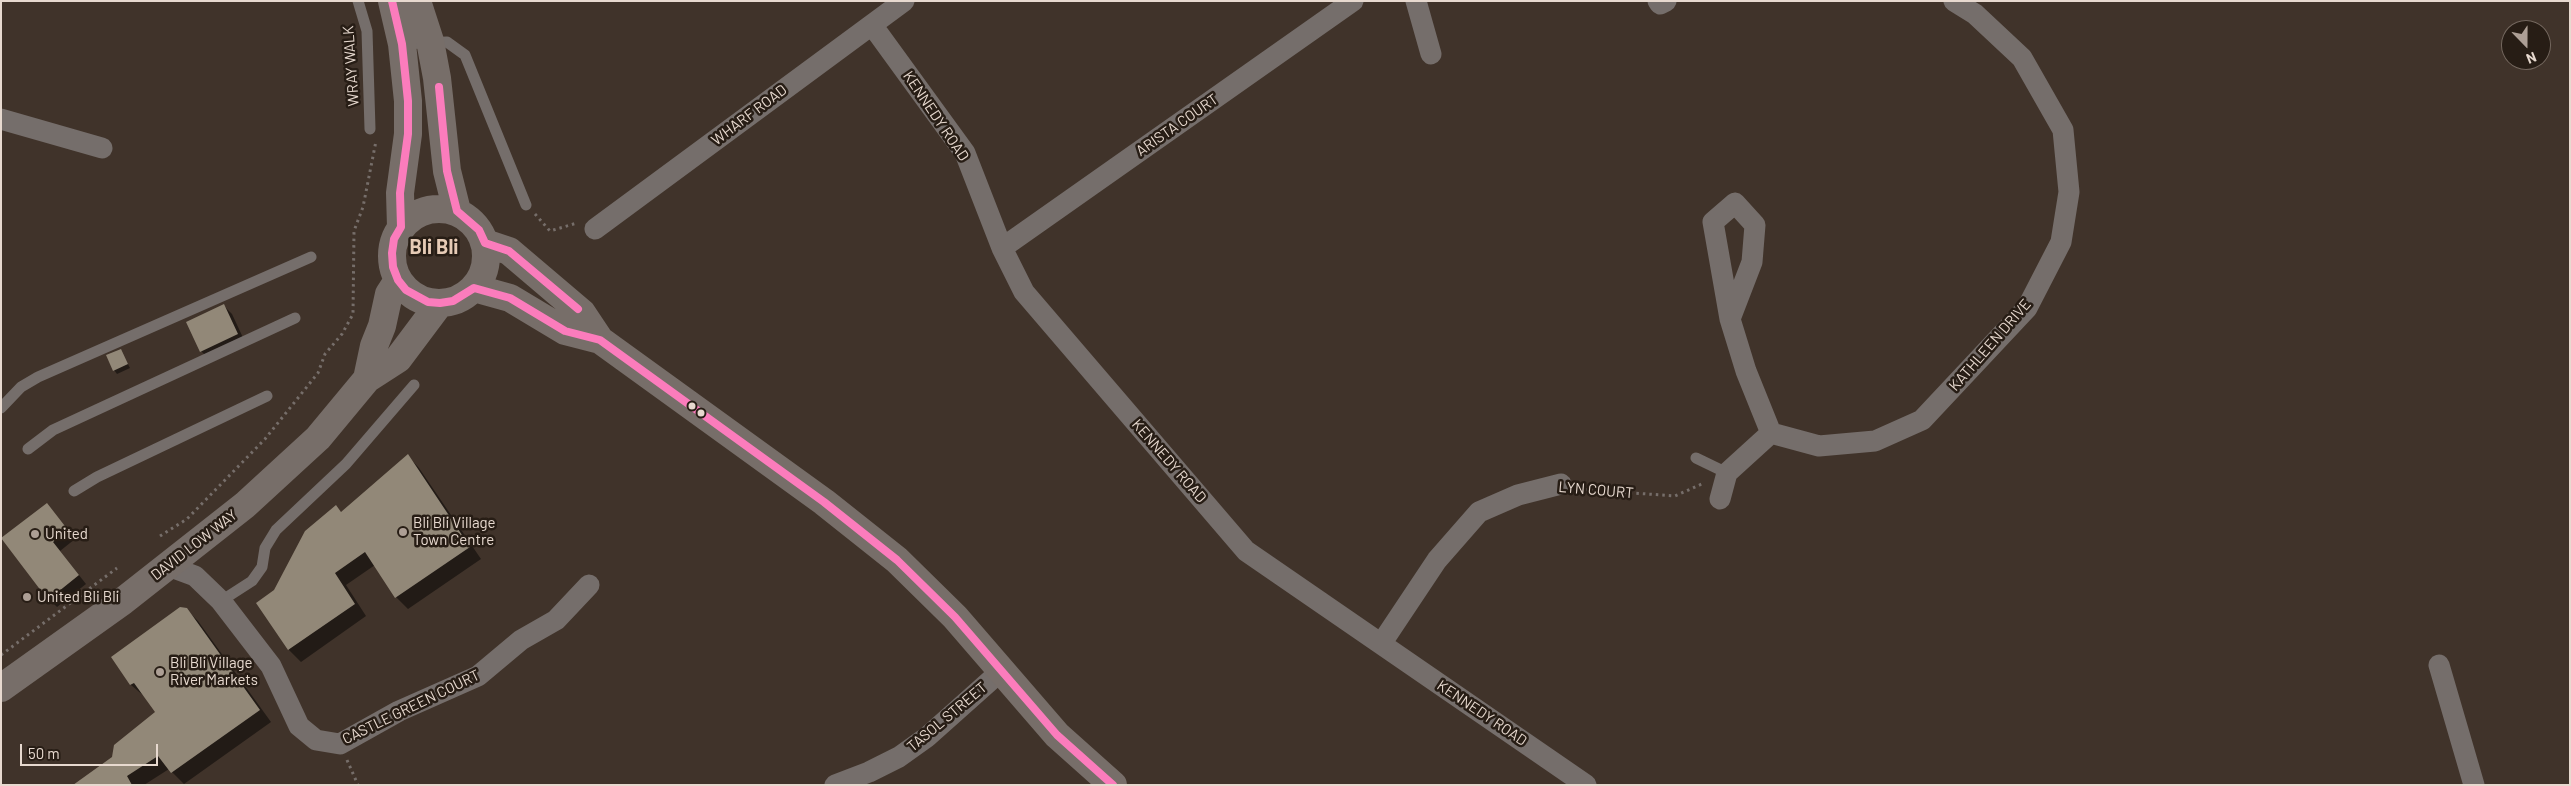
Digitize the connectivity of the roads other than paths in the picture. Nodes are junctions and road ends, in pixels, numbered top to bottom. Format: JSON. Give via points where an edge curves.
{"nodes":[{"id":1,"x":358,"y":1,"type":"edge"},
{"id":2,"x":392,"y":1,"type":"edge"},
{"id":3,"x":417,"y":1,"type":"edge"},
{"id":4,"x":904,"y":1,"type":"edge"},
{"id":5,"x":1352,"y":1,"type":"edge"},
{"id":6,"x":1416,"y":1,"type":"edge"},
{"id":7,"x":1658,"y":1,"type":"edge"},
{"id":8,"x":1666,"y":1,"type":"edge"},
{"id":9,"x":1954,"y":1,"type":"edge"},
{"id":10,"x":872,"y":25,"type":"junction"},
{"id":11,"x":430,"y":41,"type":"junction"},
{"id":12,"x":402,"y":44,"type":"junction"},
{"id":13,"x":1431,"y":54,"type":"dead end"},
{"id":14,"x":1,"y":119,"type":"edge"},
{"id":15,"x":373,"y":134,"type":"road end"},
{"id":16,"x":102,"y":148,"type":"dead end"},
{"id":17,"x":526,"y":205,"type":"road end"},
{"id":18,"x":456,"y":211,"type":"junction"},
{"id":19,"x":401,"y":227,"type":"junction"},
{"id":20,"x":595,"y":230,"type":"road end"},
{"id":21,"x":486,"y":243,"type":"junction"},
{"id":22,"x":1002,"y":248,"type":"junction"},
{"id":23,"x":311,"y":257,"type":"dead end"},
{"id":24,"x":398,"y":280,"type":"junction"},
{"id":25,"x":474,"y":288,"type":"junction"},
{"id":26,"x":440,"y":303,"type":"junction"},
{"id":27,"x":295,"y":318,"type":"dead end"},
{"id":28,"x":1730,"y":318,"type":"dead end"},
{"id":29,"x":600,"y":340,"type":"junction"},
{"id":30,"x":367,"y":379,"type":"junction"},
{"id":31,"x":414,"y":385,"type":"dead end"},
{"id":32,"x":267,"y":396,"type":"dead end"},
{"id":33,"x":1,"y":408,"type":"edge"},
{"id":34,"x":1771,"y":433,"type":"junction"},
{"id":35,"x":28,"y":449,"type":"dead end"},
{"id":36,"x":1696,"y":458,"type":"dead end"},
{"id":37,"x":1727,"y":473,"type":"junction"},
{"id":38,"x":1561,"y":484,"type":"road end"},
{"id":39,"x":74,"y":491,"type":"dead end"},
{"id":40,"x":1720,"y":499,"type":"dead end"},
{"id":41,"x":168,"y":566,"type":"junction"},
{"id":42,"x":589,"y":585,"type":"dead end"},
{"id":43,"x":221,"y":601,"type":"junction"},
{"id":44,"x":1381,"y":644,"type":"junction"},
{"id":45,"x":2440,"y":665,"type":"dead end"},
{"id":46,"x":1001,"y":671,"type":"junction"},
{"id":47,"x":1,"y":688,"type":"edge"},
{"id":48,"x":835,"y":785,"type":"edge"},
{"id":49,"x":1113,"y":785,"type":"edge"},
{"id":50,"x":1586,"y":785,"type":"edge"},
{"id":51,"x":2474,"y":785,"type":"edge"}],
"edges":[{"from":1,"to":15,"type":"lane","name":"WRAY WALK","via":[[366,32]]},
{"from":2,"to":12,"type":"main road"},
{"from":3,"to":11,"type":"main road"},
{"from":4,"to":10,"type":"street","name":"WHARF ROAD"},
{"from":5,"to":22,"type":"street","name":"ARISTA COURT"},
{"from":6,"to":13,"type":"street"},
{"from":7,"to":8,"type":"street","via":[[1660,4]]},
{"from":9,"to":34,"type":"street","name":"KATHLEEN DRIVE","via":[[1975,14],[2022,58],[2064,130],[2069,192],[2061,242],[2027,308],[1922,420],[1875,441],[1818,446]]},
{"from":10,"to":20,"type":"street","name":"WHARF ROAD"},
{"from":10,"to":22,"type":"street","name":"KENNEDY ROAD","via":[[965,153]]},
{"from":11,"to":12,"type":"lane"},
{"from":11,"to":17,"type":"lane","via":[[454,45],[467,60]]},
{"from":11,"to":18,"type":"main road","via":[[447,171]]},
{"from":12,"to":19,"type":"main road","via":[[408,134],[400,194]]},
{"from":14,"to":16,"type":"street"},
{"from":18,"to":19,"type":"main road","via":[[442,208],[426,210],[412,216]]},
{"from":18,"to":21,"type":"main road","via":[[469,219]]},
{"from":19,"to":24,"type":"main road","via":[[394,239],[392,253]]},
{"from":21,"to":25,"type":"main road","via":[[483,275]]},
{"from":21,"to":29,"type":"main road","via":[[509,251],[540,277],[582,313]]},
{"from":22,"to":44,"type":"street","name":"KENNEDY ROAD","via":[[1024,292],[1246,551]]},
{"from":23,"to":33,"type":"lane","via":[[38,377]]},
{"from":24,"to":26,"type":"main road","via":[[416,297]]},
{"from":24,"to":30,"type":"main road","name":"DAVID LOW WAY","via":[[389,294]]},
{"from":25,"to":26,"type":"main road","via":[[453,302]]},
{"from":25,"to":29,"type":"main road","via":[[510,298],[565,331]]},
{"from":26,"to":30,"type":"main road","name":"DAVID LOW WAY","via":[[398,359]]},
{"from":27,"to":35,"type":"lane","via":[[53,430]]},
{"from":28,"to":34,"type":"street","via":[[1746,371]]},
{"from":29,"to":46,"type":"main road","via":[[868,535],[924,585]]},
{"from":30,"to":41,"type":"main road","name":"DAVID LOW WAY","via":[[318,438],[289,466]]},
{"from":31,"to":43,"type":"lane","via":[[346,464],[276,530],[264,548],[262,567],[252,581]]},
{"from":32,"to":39,"type":"lane"},
{"from":34,"to":37,"type":"street"},
{"from":36,"to":37,"type":"lane"},
{"from":37,"to":40,"type":"street"},
{"from":38,"to":44,"type":"street","name":"LYN COURT","via":[[1518,495],[1479,512],[1437,560]]},
{"from":41,"to":43,"type":"street","name":"CASTLE GREEN COURT","via":[[195,576]]},
{"from":41,"to":47,"type":"main road","name":"DAVID LOW WAY"},
{"from":42,"to":43,"type":"street","name":"CASTLE GREEN COURT","via":[[556,620],[521,640],[478,676],[399,711],[340,744],[316,740],[299,726],[271,666]]},
{"from":44,"to":50,"type":"street","name":"KENNEDY ROAD"},
{"from":45,"to":51,"type":"street"},
{"from":46,"to":48,"type":"street","name":"TASOL STREET","via":[[927,737],[898,757]]},
{"from":46,"to":49,"type":"main road","via":[[1057,735]]}]}
